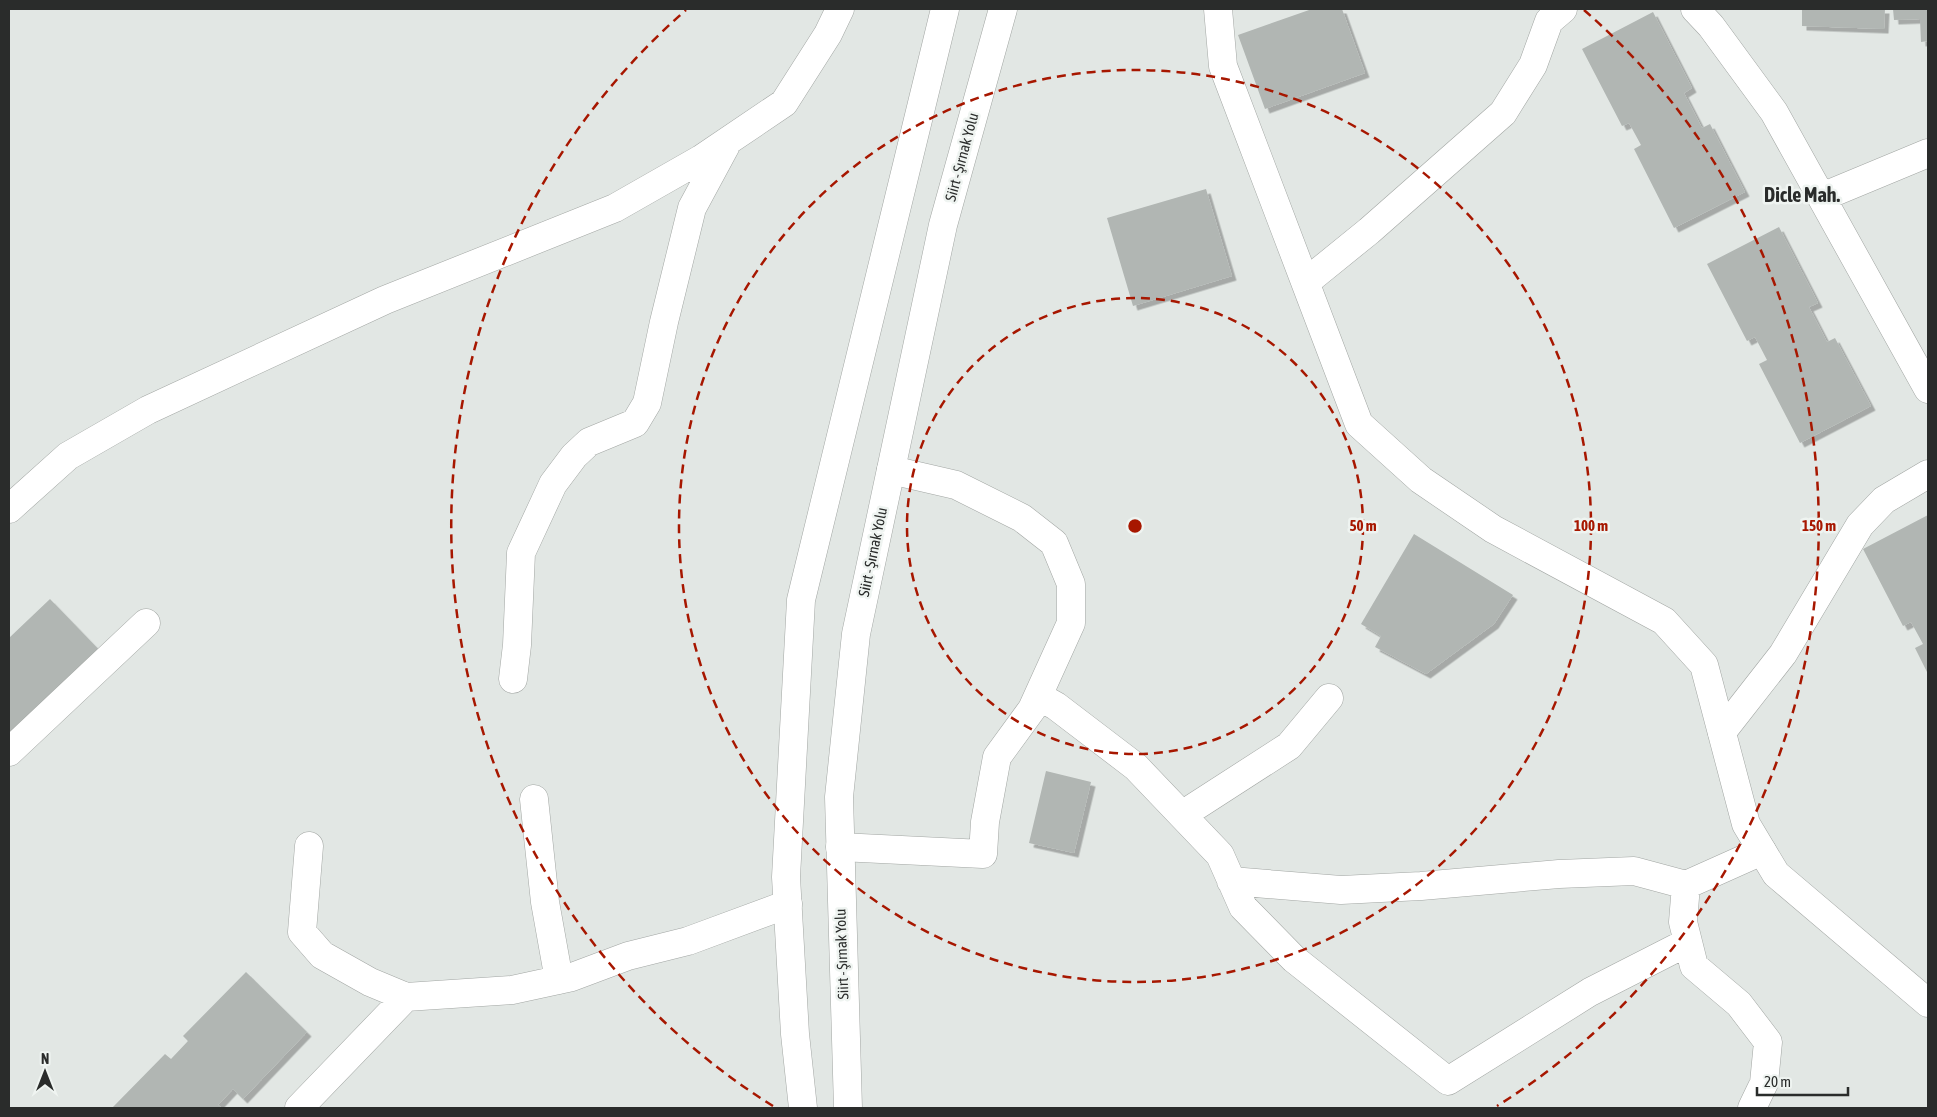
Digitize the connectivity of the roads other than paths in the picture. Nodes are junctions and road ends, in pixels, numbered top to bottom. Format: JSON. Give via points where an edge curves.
{"nodes":[{"id":1,"x":840,"y":9,"type":"edge"},
{"id":2,"x":945,"y":9,"type":"edge"},
{"id":3,"x":1003,"y":9,"type":"edge"},
{"id":4,"x":1218,"y":9,"type":"edge"},
{"id":5,"x":1563,"y":9,"type":"edge"},
{"id":6,"x":1695,"y":9,"type":"edge"},
{"id":7,"x":728,"y":142,"type":"junction"},
{"id":8,"x":1928,"y":152,"type":"edge"},
{"id":9,"x":1822,"y":197,"type":"junction"},
{"id":10,"x":1306,"y":282,"type":"junction"},
{"id":11,"x":1928,"y":389,"type":"edge"},
{"id":12,"x":891,"y":470,"type":"junction"},
{"id":13,"x":1928,"y":474,"type":"edge"},
{"id":14,"x":9,"y":509,"type":"edge"},
{"id":15,"x":146,"y":623,"type":"dead end"},
{"id":16,"x":514,"y":679,"type":"dead end"},
{"id":17,"x":1038,"y":696,"type":"junction"},
{"id":18,"x":1330,"y":698,"type":"dead end"},
{"id":19,"x":1722,"y":732,"type":"junction"},
{"id":20,"x":9,"y":752,"type":"edge"},
{"id":21,"x":534,"y":799,"type":"dead end"},
{"id":22,"x":1182,"y":815,"type":"junction"},
{"id":23,"x":309,"y":846,"type":"dead end"},
{"id":24,"x":840,"y":848,"type":"junction"},
{"id":25,"x":1762,"y":851,"type":"junction"},
{"id":26,"x":1232,"y":881,"type":"junction"},
{"id":27,"x":1686,"y":886,"type":"junction"},
{"id":28,"x":788,"y":904,"type":"junction"},
{"id":29,"x":1688,"y":942,"type":"junction"},
{"id":30,"x":559,"y":980,"type":"junction"},
{"id":31,"x":406,"y":997,"type":"junction"},
{"id":32,"x":1928,"y":1003,"type":"edge"},
{"id":33,"x":299,"y":1108,"type":"edge"},
{"id":34,"x":803,"y":1108,"type":"edge"},
{"id":35,"x":848,"y":1108,"type":"edge"},
{"id":36,"x":1752,"y":1108,"type":"edge"}],
"edges":[{"from":1,"to":7,"type":"street","via":[[784,103]]},
{"from":2,"to":28,"type":"street","via":[[802,600],[786,877]]},
{"from":3,"to":12,"type":"street","name":"Siirt - Şırnak Yolu","via":[[943,225]]},
{"from":4,"to":10,"type":"street","via":[[1223,66]]},
{"from":5,"to":10,"type":"street","via":[[1549,21],[1533,65],[1503,113]]},
{"from":6,"to":9,"type":"street","via":[[1712,26],[1774,112]]},
{"from":7,"to":14,"type":"street","via":[[615,208],[385,300],[148,410],[68,456]]},
{"from":7,"to":16,"type":"street","via":[[692,208],[647,403],[635,422],[589,442],[574,456],[553,484],[521,553]]},
{"from":8,"to":9,"type":"street"},
{"from":9,"to":11,"type":"street"},
{"from":10,"to":19,"type":"street","via":[[1359,424],[1421,480],[1493,529],[1664,621],[1704,665]]},
{"from":12,"to":17,"type":"street","via":[[956,485],[1022,518],[1054,543],[1071,584],[1071,623]]},
{"from":12,"to":24,"type":"street","name":"Siirt - Şırnak Yolu","via":[[856,634],[839,797]]},
{"from":13,"to":19,"type":"street","via":[[1884,500],[1860,525],[1783,654]]},
{"from":15,"to":20,"type":"street"},
{"from":17,"to":22,"type":"street","via":[[1136,767]]},
{"from":17,"to":24,"type":"street","via":[[997,757],[985,822],[983,854]]},
{"from":18,"to":22,"type":"street","via":[[1289,746]]},
{"from":19,"to":25,"type":"street","via":[[1746,824]]},
{"from":21,"to":30,"type":"street","via":[[544,902]]},
{"from":22,"to":26,"type":"street","via":[[1220,855]]},
{"from":23,"to":31,"type":"street","via":[[302,932],[322,955],[370,982]]},
{"from":24,"to":35,"type":"street","name":"Siirt - Şırnak Yolu"},
{"from":25,"to":27,"type":"street"},
{"from":25,"to":32,"type":"street","via":[[1776,874]]},
{"from":26,"to":27,"type":"street","via":[[1341,890],[1634,871]]},
{"from":26,"to":29,"type":"street","via":[[1243,907],[1294,959],[1448,1082],[1590,992]]},
{"from":27,"to":29,"type":"street","via":[[1683,922]]},
{"from":28,"to":30,"type":"street","via":[[688,941],[628,956]]},
{"from":28,"to":34,"type":"street","via":[[795,1034]]},
{"from":29,"to":36,"type":"street","via":[[1694,966],[1738,1004],[1768,1042],[1764,1084]]},
{"from":30,"to":31,"type":"street","via":[[512,990]]},
{"from":31,"to":33,"type":"street"}]}
